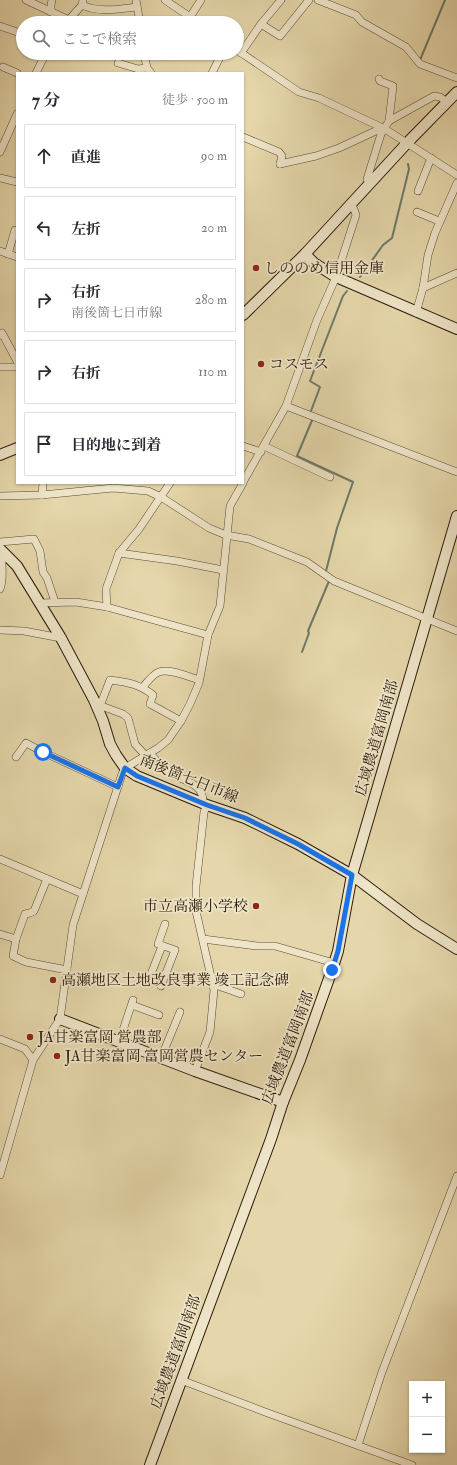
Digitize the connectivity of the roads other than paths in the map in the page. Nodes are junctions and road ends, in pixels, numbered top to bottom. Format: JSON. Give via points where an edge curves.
{"nodes":[{"id":1,"x":26,"y":0,"type":"edge"},
{"id":2,"x":52,"y":0,"type":"edge"},
{"id":3,"x":165,"y":0,"type":"edge"},
{"id":4,"x":201,"y":0,"type":"edge"},
{"id":5,"x":280,"y":0,"type":"edge"},
{"id":6,"x":308,"y":0,"type":"edge"},
{"id":7,"x":320,"y":0,"type":"edge"},
{"id":8,"x":82,"y":2,"type":"edge"},
{"id":9,"x":136,"y":3,"type":"edge"},
{"id":10,"x":52,"y":12,"type":"junction"},
{"id":11,"x":59,"y":16,"type":"edge"},
{"id":12,"x":72,"y":16,"type":"edge"},
{"id":13,"x":139,"y":16,"type":"edge"},
{"id":14,"x":189,"y":16,"type":"edge"},
{"id":15,"x":191,"y":16,"type":"edge"},
{"id":16,"x":261,"y":24,"type":"junction"},
{"id":17,"x":0,"y":26,"type":"edge"},
{"id":18,"x":16,"y":32,"type":"edge"},
{"id":19,"x":244,"y":45,"type":"edge"},
{"id":20,"x":244,"y":54,"type":"edge"},
{"id":21,"x":42,"y":60,"type":"edge"},
{"id":22,"x":146,"y":60,"type":"edge"},
{"id":23,"x":218,"y":60,"type":"edge"},
{"id":24,"x":118,"y":63,"type":"dead end"},
{"id":25,"x":3,"y":67,"type":"dead end"},
{"id":26,"x":149,"y":70,"type":"edge"},
{"id":27,"x":36,"y":72,"type":"edge"},
{"id":28,"x":212,"y":72,"type":"edge"},
{"id":29,"x":16,"y":73,"type":"edge"},
{"id":30,"x":457,"y":78,"type":"edge"},
{"id":31,"x":379,"y":79,"type":"dead end"},
{"id":32,"x":457,"y":92,"type":"edge"},
{"id":33,"x":447,"y":102,"type":"junction"},
{"id":34,"x":16,"y":116,"type":"edge"},
{"id":35,"x":389,"y":120,"type":"junction"},
{"id":36,"x":384,"y":128,"type":"junction"},
{"id":37,"x":244,"y":137,"type":"edge"},
{"id":38,"x":408,"y":142,"type":"junction"},
{"id":39,"x":0,"y":152,"type":"edge"},
{"id":40,"x":432,"y":158,"type":"junction"},
{"id":41,"x":457,"y":175,"type":"edge"},
{"id":42,"x":0,"y":178,"type":"edge"},
{"id":43,"x":367,"y":179,"type":"dead end"},
{"id":44,"x":16,"y":182,"type":"edge"},
{"id":45,"x":457,"y":183,"type":"edge"},
{"id":46,"x":418,"y":192,"type":"dead end"},
{"id":47,"x":354,"y":209,"type":"dead end"},
{"id":48,"x":417,"y":212,"type":"dead end"},
{"id":49,"x":439,"y":221,"type":"junction"},
{"id":50,"x":16,"y":230,"type":"edge"},
{"id":51,"x":0,"y":251,"type":"edge"},
{"id":52,"x":8,"y":254,"type":"junction"},
{"id":53,"x":305,"y":254,"type":"junction"},
{"id":54,"x":16,"y":257,"type":"edge"},
{"id":55,"x":457,"y":273,"type":"edge"},
{"id":56,"x":336,"y":277,"type":"junction"},
{"id":57,"x":423,"y":288,"type":"junction"},
{"id":58,"x":416,"y":313,"type":"junction"},
{"id":59,"x":244,"y":315,"type":"edge"},
{"id":60,"x":457,"y":329,"type":"edge"},
{"id":61,"x":0,"y":335,"type":"edge"},
{"id":62,"x":16,"y":359,"type":"edge"},
{"id":63,"x":0,"y":367,"type":"edge"},
{"id":64,"x":16,"y":367,"type":"edge"},
{"id":65,"x":286,"y":406,"type":"junction"},
{"id":66,"x":244,"y":446,"type":"edge"},
{"id":67,"x":16,"y":448,"type":"edge"},
{"id":68,"x":262,"y":449,"type":"junction"},
{"id":69,"x":0,"y":455,"type":"edge"},
{"id":70,"x":457,"y":472,"type":"edge"},
{"id":71,"x":330,"y":477,"type":"dead end"},
{"id":72,"x":244,"y":479,"type":"edge"},
{"id":73,"x":43,"y":484,"type":"edge"},
{"id":74,"x":169,"y":484,"type":"edge"},
{"id":75,"x":241,"y":484,"type":"edge"},
{"id":76,"x":134,"y":486,"type":"edge"},
{"id":77,"x":42,"y":495,"type":"junction"},
{"id":78,"x":0,"y":496,"type":"edge"},
{"id":79,"x":161,"y":497,"type":"junction"},
{"id":80,"x":457,"y":516,"type":"edge"},
{"id":81,"x":226,"y":535,"type":"junction"},
{"id":82,"x":1,"y":548,"type":"edge"},
{"id":83,"x":119,"y":553,"type":"junction"},
{"id":84,"x":223,"y":570,"type":"junction"},
{"id":85,"x":0,"y":589,"type":"edge"},
{"id":86,"x":40,"y":602,"type":"junction"},
{"id":87,"x":55,"y":602,"type":"junction"},
{"id":88,"x":107,"y":607,"type":"junction"},
{"id":89,"x":427,"y":620,"type":"junction"},
{"id":90,"x":0,"y":630,"type":"edge"},
{"id":91,"x":457,"y":631,"type":"edge"},
{"id":92,"x":208,"y":636,"type":"junction"},
{"id":93,"x":61,"y":638,"type":"junction"},
{"id":94,"x":199,"y":680,"type":"junction"},
{"id":95,"x":144,"y":687,"type":"junction"},
{"id":96,"x":98,"y":705,"type":"junction"},
{"id":97,"x":181,"y":721,"type":"junction"},
{"id":98,"x":148,"y":755,"type":"junction"},
{"id":99,"x":16,"y":757,"type":"dead end"},
{"id":100,"x":125,"y":768,"type":"junction"},
{"id":101,"x":118,"y":787,"type":"junction"},
{"id":102,"x":205,"y":804,"type":"junction"},
{"id":103,"x":0,"y":859,"type":"edge"},
{"id":104,"x":352,"y":875,"type":"junction"},
{"id":105,"x":47,"y":879,"type":"junction"},
{"id":106,"x":83,"y":894,"type":"junction"},
{"id":107,"x":165,"y":924,"type":"dead end"},
{"id":108,"x":0,"y":934,"type":"edge"},
{"id":109,"x":16,"y":939,"type":"junction"},
{"id":110,"x":202,"y":939,"type":"junction"},
{"id":111,"x":162,"y":946,"type":"junction"},
{"id":112,"x":457,"y":949,"type":"edge"},
{"id":113,"x":334,"y":963,"type":"junction"},
{"id":114,"x":67,"y":970,"type":"junction"},
{"id":115,"x":151,"y":974,"type":"dead end"},
{"id":116,"x":213,"y":984,"type":"junction"},
{"id":117,"x":161,"y":986,"type":"dead end"},
{"id":118,"x":240,"y":994,"type":"dead end"},
{"id":119,"x":180,"y":1012,"type":"dead end"},
{"id":120,"x":159,"y":1015,"type":"dead end"},
{"id":121,"x":60,"y":1019,"type":"junction"},
{"id":122,"x":0,"y":1039,"type":"edge"},
{"id":123,"x":119,"y":1042,"type":"junction"},
{"id":124,"x":161,"y":1058,"type":"junction"},
{"id":125,"x":33,"y":1060,"type":"junction"},
{"id":126,"x":195,"y":1071,"type":"junction"},
{"id":127,"x":283,"y":1102,"type":"junction"},
{"id":128,"x":0,"y":1175,"type":"edge"},
{"id":129,"x":457,"y":1176,"type":"edge"},
{"id":130,"x":181,"y":1380,"type":"junction"},
{"id":131,"x":358,"y":1445,"type":"junction"},
{"id":132,"x":398,"y":1463,"type":"edge"},
{"id":133,"x":150,"y":1465,"type":"edge"},
{"id":134,"x":412,"y":1465,"type":"edge"}],
"edges":[{"from":1,"to":10,"type":"street"},
{"from":2,"to":10,"type":"street"},
{"from":3,"to":14,"type":"street"},
{"from":4,"to":15,"type":"street"},
{"from":5,"to":16,"type":"street"},
{"from":6,"to":16,"type":"street","via":[[280,36]]},
{"from":7,"to":30,"type":"street","via":[[356,15],[362,22],[406,47],[420,64]]},
{"from":8,"to":9,"type":"street","via":[[86,7],[106,10]]},
{"from":8,"to":12,"type":"street"},
{"from":9,"to":13,"type":"street"},
{"from":10,"to":11,"type":"street"},
{"from":16,"to":19,"type":"street"},
{"from":17,"to":18,"type":"street"},
{"from":20,"to":36,"type":"street","via":[[299,92],[319,98]]},
{"from":21,"to":27,"type":"street"},
{"from":22,"to":26,"type":"street"},
{"from":23,"to":28,"type":"street"},
{"from":24,"to":26,"type":"street"},
{"from":25,"to":29,"type":"street"},
{"from":31,"to":35,"type":"street","via":[[393,86]]},
{"from":32,"to":33,"type":"street"},
{"from":33,"to":35,"type":"street","via":[[434,96]]},
{"from":33,"to":38,"type":"street"},
{"from":34,"to":39,"type":"street"},
{"from":35,"to":36,"type":"street"},
{"from":36,"to":37,"type":"street","via":[[316,156],[280,164],[282,156],[279,152]]},
{"from":36,"to":38,"type":"street"},
{"from":36,"to":43,"type":"street"},
{"from":38,"to":40,"type":"street"},
{"from":38,"to":53,"type":"street"},
{"from":40,"to":41,"type":"street"},
{"from":40,"to":46,"type":"street"},
{"from":42,"to":44,"type":"street"},
{"from":45,"to":49,"type":"street"},
{"from":47,"to":56,"type":"street","via":[[356,215]]},
{"from":48,"to":49,"type":"street"},
{"from":49,"to":57,"type":"street","via":[[428,255]]},
{"from":50,"to":52,"type":"street"},
{"from":51,"to":52,"type":"street"},
{"from":52,"to":54,"type":"street"},
{"from":53,"to":56,"type":"street"},
{"from":53,"to":59,"type":"street"},
{"from":55,"to":57,"type":"street"},
{"from":56,"to":58,"type":"street"},
{"from":56,"to":65,"type":"street","via":[[316,320]]},
{"from":57,"to":58,"type":"street"},
{"from":58,"to":60,"type":"street"},
{"from":61,"to":62,"type":"street","via":[[2,333]]},
{"from":63,"to":64,"type":"street"},
{"from":65,"to":68,"type":"street"},
{"from":65,"to":70,"type":"street"},
{"from":66,"to":68,"type":"street"},
{"from":67,"to":69,"type":"street"},
{"from":68,"to":71,"type":"street"},
{"from":68,"to":72,"type":"street"},
{"from":73,"to":77,"type":"street"},
{"from":74,"to":79,"type":"street"},
{"from":75,"to":81,"type":"street","via":[[230,506]]},
{"from":76,"to":77,"type":"street"},
{"from":76,"to":79,"type":"street"},
{"from":77,"to":78,"type":"street"},
{"from":79,"to":81,"type":"street","via":[[208,528]]},
{"from":79,"to":83,"type":"street"},
{"from":80,"to":89,"type":"street","name":"広域農道富岡南部"},
{"from":81,"to":84,"type":"street"},
{"from":81,"to":89,"type":"street","via":[[250,539],[307,562],[334,581]]},
{"from":82,"to":85,"type":"street"},
{"from":82,"to":86,"type":"street","name":"南後箇七日市線","via":[[17,566]]},
{"from":82,"to":87,"type":"street","via":[[34,539]]},
{"from":83,"to":84,"type":"street"},
{"from":83,"to":88,"type":"street","via":[[106,589]]},
{"from":84,"to":92,"type":"street","via":[[220,606]]},
{"from":86,"to":87,"type":"street"},
{"from":86,"to":93,"type":"street","name":"南後箇七日市線"},
{"from":87,"to":88,"type":"street","via":[[76,602]]},
{"from":88,"to":92,"type":"street"},
{"from":89,"to":91,"type":"street"},
{"from":89,"to":104,"type":"street","name":"広域農道富岡南部"},
{"from":90,"to":93,"type":"street","via":[[24,631]]},
{"from":92,"to":94,"type":"street"},
{"from":93,"to":96,"type":"street","name":"南後箇七日市線"},
{"from":94,"to":95,"type":"street","via":[[163,671],[157,672]]},
{"from":94,"to":97,"type":"street"},
{"from":95,"to":96,"type":"street","via":[[110,680]]},
{"from":95,"to":97,"type":"street","via":[[153,695],[150,704]]},
{"from":96,"to":98,"type":"street","via":[[128,718],[136,744]]},
{"from":96,"to":100,"type":"street","name":"南後箇七日市線","via":[[110,744]]},
{"from":97,"to":98,"type":"street","via":[[168,740]]},
{"from":98,"to":100,"type":"street"},
{"from":98,"to":102,"type":"street","via":[[168,772],[198,787]]},
{"from":99,"to":101,"type":"street","via":[[26,743]]},
{"from":100,"to":101,"type":"street"},
{"from":100,"to":102,"type":"street","name":"南後箇七日市線","via":[[137,776]]},
{"from":101,"to":106,"type":"street"},
{"from":102,"to":104,"type":"street","name":"南後箇七日市線","via":[[245,818],[279,834]]},
{"from":102,"to":110,"type":"street","via":[[195,901]]},
{"from":103,"to":105,"type":"street"},
{"from":104,"to":112,"type":"street","name":"南後箇七日市線","via":[[417,924]]},
{"from":104,"to":113,"type":"street","name":"広域農道富岡南部"},
{"from":105,"to":106,"type":"street"},
{"from":105,"to":109,"type":"street","via":[[34,911],[25,914]]},
{"from":106,"to":114,"type":"street","via":[[73,925]]},
{"from":107,"to":111,"type":"street","via":[[158,944]]},
{"from":108,"to":109,"type":"street"},
{"from":109,"to":114,"type":"street","via":[[13,956],[26,962]]},
{"from":110,"to":113,"type":"street","via":[[275,946]]},
{"from":110,"to":116,"type":"street"},
{"from":111,"to":115,"type":"street"},
{"from":111,"to":117,"type":"street","via":[[175,950]]},
{"from":113,"to":127,"type":"street","name":"広域農道富岡南部"},
{"from":114,"to":121,"type":"street"},
{"from":116,"to":118,"type":"street"},
{"from":116,"to":126,"type":"street","via":[[210,1032]]},
{"from":119,"to":124,"type":"street"},
{"from":120,"to":123,"type":"street","via":[[133,1002]]},
{"from":121,"to":123,"type":"street"},
{"from":121,"to":125,"type":"street"},
{"from":122,"to":125,"type":"street","via":[[25,1049]]},
{"from":123,"to":124,"type":"street"},
{"from":124,"to":126,"type":"street"},
{"from":125,"to":128,"type":"street"},
{"from":126,"to":127,"type":"street"},
{"from":127,"to":130,"type":"street","name":"広域農道富岡南部"},
{"from":129,"to":131,"type":"street","via":[[382,1372]]},
{"from":130,"to":131,"type":"street"},
{"from":130,"to":133,"type":"street","name":"広域農道富岡南部"},
{"from":131,"to":132,"type":"street"},
{"from":132,"to":134,"type":"street"}]}
